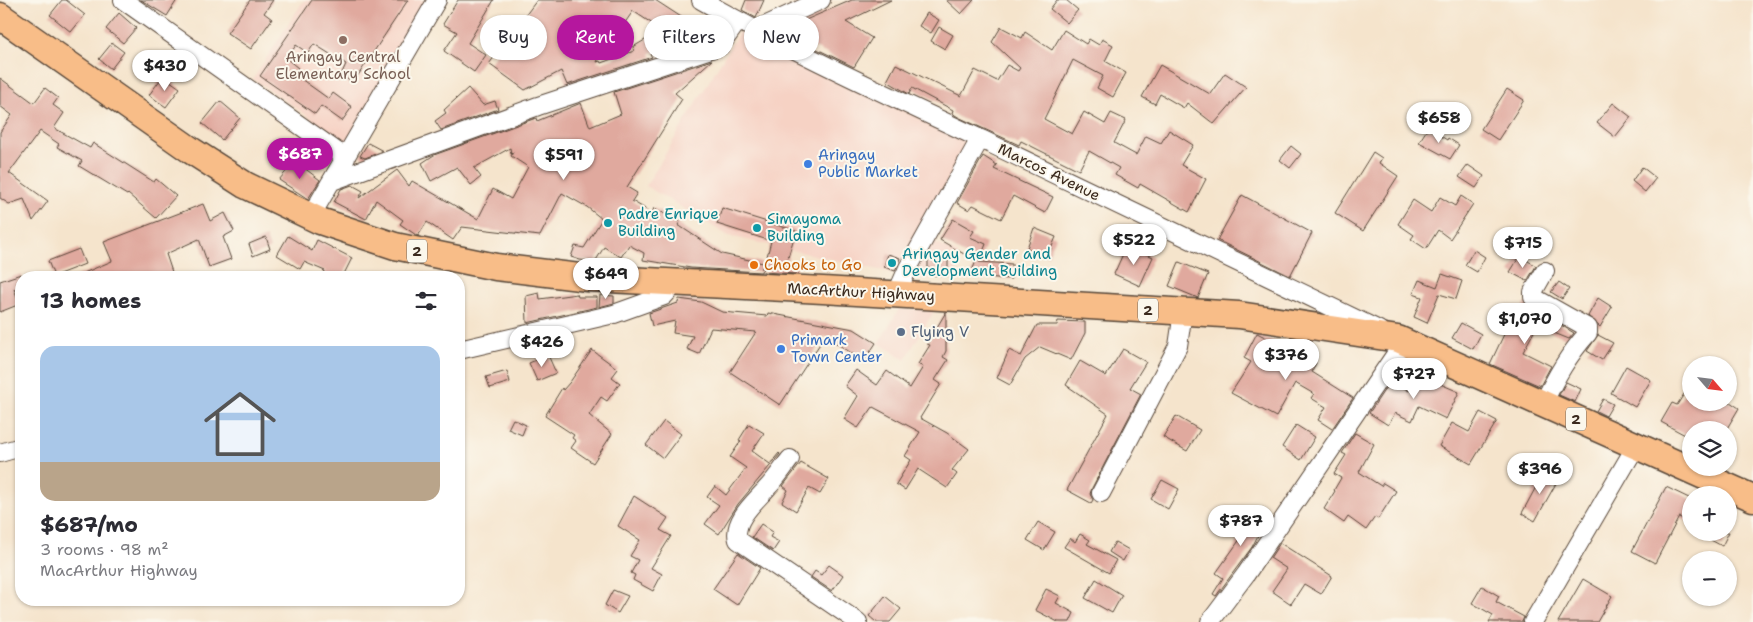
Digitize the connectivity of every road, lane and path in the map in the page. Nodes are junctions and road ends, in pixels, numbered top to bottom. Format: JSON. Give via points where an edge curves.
{"nodes":[{"id":1,"x":123,"y":0,"type":"edge"},
{"id":2,"x":437,"y":0,"type":"edge"},
{"id":3,"x":821,"y":0,"type":"edge"},
{"id":4,"x":705,"y":1,"type":"edge"},
{"id":5,"x":788,"y":15,"type":"edge"},
{"id":6,"x":0,"y":16,"type":"edge"},
{"id":7,"x":738,"y":21,"type":"junction"},
{"id":8,"x":744,"y":24,"type":"edge"},
{"id":9,"x":814,"y":60,"type":"edge"},
{"id":10,"x":980,"y":139,"type":"junction"},
{"id":11,"x":346,"y":158,"type":"junction"},
{"id":12,"x":332,"y":181,"type":"junction"},
{"id":13,"x":311,"y":216,"type":"junction"},
{"id":14,"x":1545,"y":271,"type":"dead end"},
{"id":15,"x":676,"y":283,"type":"junction"},
{"id":16,"x":896,"y":295,"type":"junction"},
{"id":17,"x":1183,"y":312,"type":"junction"},
{"id":18,"x":1401,"y":340,"type":"junction"},
{"id":19,"x":465,"y":349,"type":"edge"},
{"id":20,"x":1543,"y":404,"type":"junction"},
{"id":21,"x":1636,"y":446,"type":"junction"},
{"id":22,"x":15,"y":448,"type":"edge"},
{"id":23,"x":0,"y":452,"type":"edge"},
{"id":24,"x":790,"y":459,"type":"dead end"},
{"id":25,"x":1101,"y":493,"type":"dead end"},
{"id":26,"x":1753,"y":498,"type":"edge"},
{"id":27,"x":858,"y":622,"type":"edge"},
{"id":28,"x":1210,"y":622,"type":"edge"},
{"id":29,"x":1533,"y":622,"type":"edge"}],
"edges":[{"from":1,"to":11,"type":"street"},
{"from":2,"to":11,"type":"street"},
{"from":3,"to":5,"type":"street"},
{"from":4,"to":7,"type":"street","name":"Marcos Avenue"},
{"from":6,"to":13,"type":"highway","name":"MacArthur Highway","number":"2","via":[[192,151],[245,185]]},
{"from":7,"to":8,"type":"street","name":"Marcos Avenue"},
{"from":7,"to":12,"type":"street","via":[[720,46],[538,106]]},
{"from":9,"to":10,"type":"street","name":"Marcos Avenue"},
{"from":10,"to":16,"type":"street"},
{"from":10,"to":18,"type":"street","name":"Marcos Avenue"},
{"from":11,"to":12,"type":"street"},
{"from":12,"to":13,"type":"street"},
{"from":13,"to":15,"type":"highway","name":"MacArthur Highway","number":"2","via":[[395,246],[496,267],[588,278]]},
{"from":14,"to":20,"type":"street","via":[[1533,297],[1588,328],[1588,333],[1565,360]]},
{"from":15,"to":16,"type":"highway","name":"MacArthur Highway","number":"2"},
{"from":15,"to":19,"type":"street","via":[[664,296],[614,314]]},
{"from":16,"to":17,"type":"highway","name":"MacArthur Highway","number":"2"},
{"from":17,"to":18,"type":"highway","name":"MacArthur Highway","number":"2","via":[[1239,315]]},
{"from":17,"to":25,"type":"street","via":[[1178,346]]},
{"from":18,"to":20,"type":"highway","name":"MacArthur Highway","number":"2"},
{"from":18,"to":28,"type":"street","via":[[1246,574]]},
{"from":20,"to":21,"type":"highway","name":"MacArthur Highway","number":"2"},
{"from":21,"to":26,"type":"highway","name":"MacArthur Highway","number":"2"},
{"from":21,"to":29,"type":"street"},
{"from":22,"to":23,"type":"street"},
{"from":24,"to":27,"type":"street","via":[[768,489],[750,506],[737,532],[738,540]]}]}
